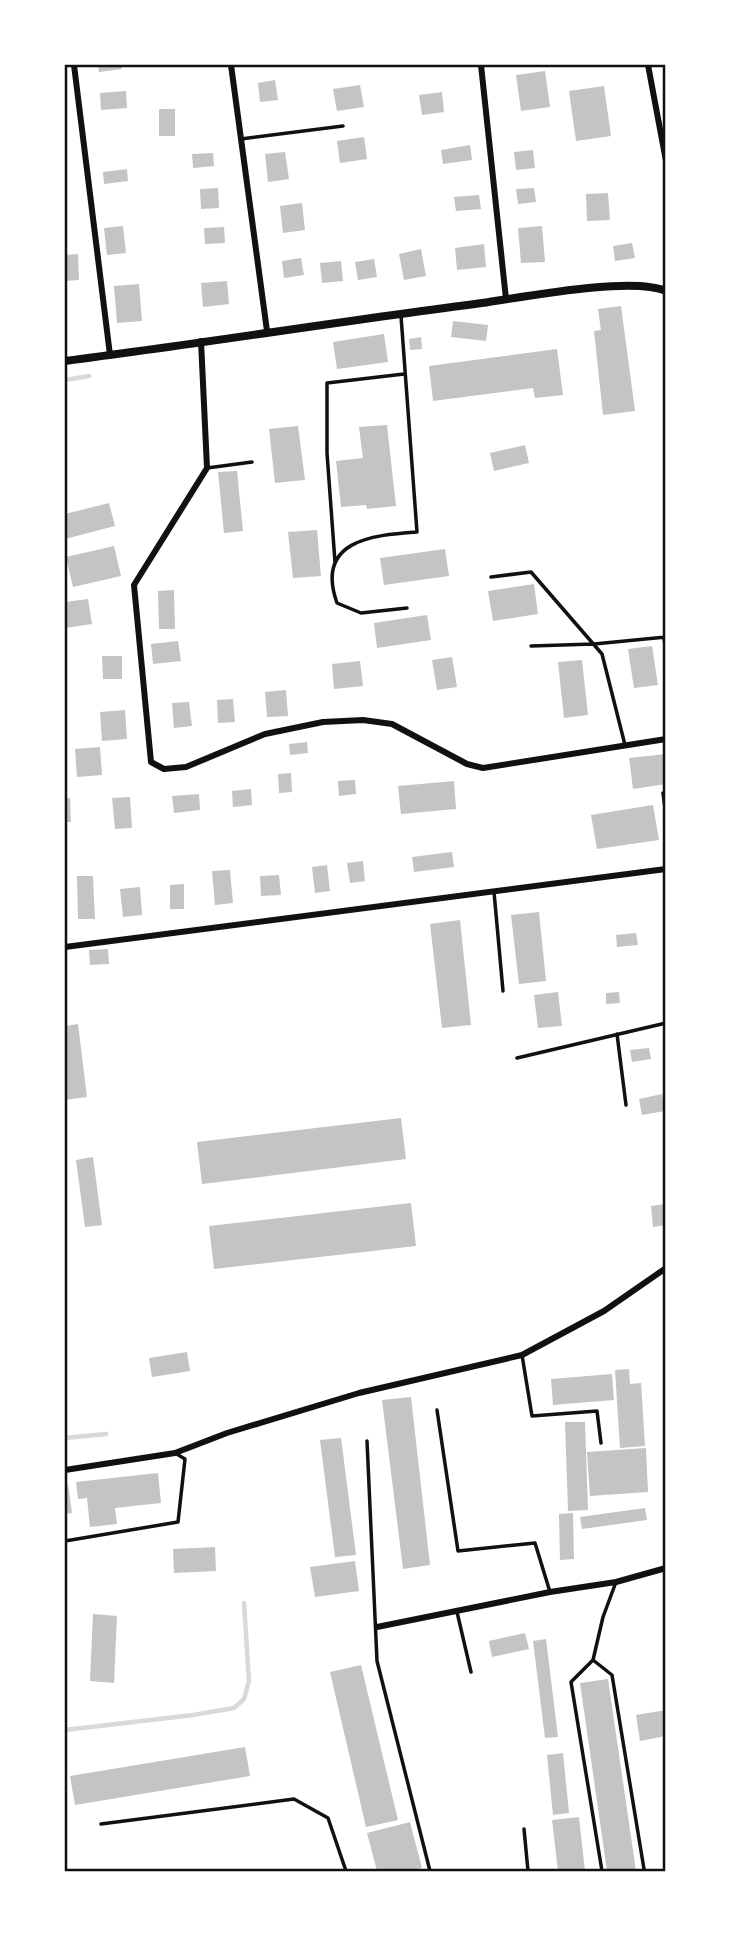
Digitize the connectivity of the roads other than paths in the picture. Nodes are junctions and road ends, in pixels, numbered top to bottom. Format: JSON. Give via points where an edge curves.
{"nodes":[{"id":1,"x":74,"y":65,"type":"edge"},
{"id":2,"x":231,"y":65,"type":"edge"},
{"id":3,"x":481,"y":65,"type":"edge"},
{"id":4,"x":648,"y":65,"type":"edge"},
{"id":5,"x":343,"y":127,"type":"dead end"},
{"id":6,"x":241,"y":139,"type":"junction"},
{"id":7,"x":666,"y":161,"type":"edge"},
{"id":8,"x":666,"y":291,"type":"edge"},
{"id":9,"x":506,"y":299,"type":"junction"},
{"id":10,"x":401,"y":313,"type":"junction"},
{"id":11,"x":267,"y":331,"type":"junction"},
{"id":12,"x":201,"y":341,"type":"junction"},
{"id":13,"x":110,"y":355,"type":"junction"},
{"id":14,"x":65,"y":361,"type":"edge"},
{"id":15,"x":404,"y":374,"type":"junction"},
{"id":16,"x":252,"y":462,"type":"dead end"},
{"id":17,"x":207,"y":468,"type":"junction"},
{"id":18,"x":335,"y":563,"type":"junction"},
{"id":19,"x":491,"y":577,"type":"dead end"},
{"id":20,"x":407,"y":608,"type":"dead end"},
{"id":21,"x":665,"y":638,"type":"edge"},
{"id":22,"x":594,"y":644,"type":"junction"},
{"id":23,"x":531,"y":646,"type":"dead end"},
{"id":24,"x":666,"y":655,"type":"edge"},
{"id":25,"x":666,"y":739,"type":"edge"},
{"id":26,"x":625,"y":745,"type":"junction"},
{"id":27,"x":663,"y":793,"type":"dead end"},
{"id":28,"x":666,"y":816,"type":"edge"},
{"id":29,"x":666,"y":869,"type":"edge"},
{"id":30,"x":494,"y":891,"type":"junction"},
{"id":31,"x":65,"y":947,"type":"edge"},
{"id":32,"x":503,"y":991,"type":"dead end"},
{"id":33,"x":666,"y":1023,"type":"edge"},
{"id":34,"x":617,"y":1034,"type":"junction"},
{"id":35,"x":517,"y":1058,"type":"dead end"},
{"id":36,"x":626,"y":1105,"type":"dead end"},
{"id":37,"x":666,"y":1268,"type":"edge"},
{"id":38,"x":522,"y":1354,"type":"junction"},
{"id":39,"x":437,"y":1410,"type":"dead end"},
{"id":40,"x":367,"y":1441,"type":"dead end"},
{"id":41,"x":601,"y":1443,"type":"dead end"},
{"id":42,"x":175,"y":1453,"type":"junction"},
{"id":43,"x":65,"y":1470,"type":"edge"},
{"id":44,"x":65,"y":1541,"type":"edge"},
{"id":45,"x":666,"y":1568,"type":"edge"},
{"id":46,"x":616,"y":1581,"type":"junction"},
{"id":47,"x":550,"y":1592,"type":"junction"},
{"id":48,"x":457,"y":1610,"type":"junction"},
{"id":49,"x":377,"y":1626,"type":"junction"},
{"id":50,"x":593,"y":1660,"type":"junction"},
{"id":51,"x":471,"y":1672,"type":"dead end"},
{"id":52,"x":101,"y":1824,"type":"dead end"},
{"id":53,"x":524,"y":1829,"type":"dead end"},
{"id":54,"x":643,"y":1869,"type":"dead end"},
{"id":55,"x":346,"y":1871,"type":"edge"},
{"id":56,"x":430,"y":1871,"type":"edge"},
{"id":57,"x":528,"y":1871,"type":"edge"},
{"id":58,"x":602,"y":1871,"type":"edge"}],
"edges":[{"from":1,"to":13,"type":"street"},
{"from":2,"to":6,"type":"street"},
{"from":3,"to":9,"type":"street"},
{"from":4,"to":7,"type":"street"},
{"from":5,"to":6,"type":"lane"},
{"from":6,"to":11,"type":"street"},
{"from":8,"to":9,"type":"street","via":[[637,284]]},
{"from":9,"to":10,"type":"street"},
{"from":10,"to":11,"type":"street"},
{"from":10,"to":15,"type":"lane"},
{"from":11,"to":12,"type":"street"},
{"from":12,"to":13,"type":"street"},
{"from":12,"to":17,"type":"street"},
{"from":13,"to":14,"type":"street"},
{"from":15,"to":18,"type":"lane","via":[[417,532],[379,535],[347,546]]},
{"from":15,"to":18,"type":"lane","via":[[327,383]]},
{"from":16,"to":17,"type":"lane"},
{"from":17,"to":26,"type":"street","via":[[134,585],[151,762],[163,769],[187,767],[265,734],[323,722],[363,720],[392,724],[483,768]]},
{"from":18,"to":20,"type":"lane","via":[[330,584],[337,603],[361,613]]},
{"from":19,"to":22,"type":"lane","via":[[531,572]]},
{"from":21,"to":22,"type":"lane"},
{"from":21,"to":24,"type":"lane"},
{"from":22,"to":23,"type":"lane"},
{"from":22,"to":26,"type":"lane","via":[[602,654]]},
{"from":25,"to":26,"type":"street"},
{"from":27,"to":28,"type":"lane"},
{"from":29,"to":30,"type":"street"},
{"from":30,"to":31,"type":"street"},
{"from":30,"to":32,"type":"lane"},
{"from":33,"to":34,"type":"lane"},
{"from":34,"to":35,"type":"lane"},
{"from":34,"to":36,"type":"lane"},
{"from":37,"to":38,"type":"street","via":[[604,1311]]},
{"from":38,"to":41,"type":"lane","via":[[532,1416],[597,1411]]},
{"from":38,"to":42,"type":"street","via":[[359,1393]]},
{"from":39,"to":47,"type":"lane","via":[[458,1551],[535,1543]]},
{"from":40,"to":49,"type":"lane"},
{"from":42,"to":43,"type":"street"},
{"from":42,"to":44,"type":"lane","via":[[185,1459],[178,1522]]},
{"from":45,"to":46,"type":"street"},
{"from":46,"to":47,"type":"street"},
{"from":46,"to":50,"type":"lane"},
{"from":47,"to":48,"type":"street"},
{"from":48,"to":49,"type":"street"},
{"from":48,"to":51,"type":"lane"},
{"from":49,"to":56,"type":"lane","via":[[377,1661]]},
{"from":50,"to":54,"type":"lane","via":[[612,1675]]},
{"from":50,"to":58,"type":"lane","via":[[571,1682]]},
{"from":52,"to":55,"type":"lane","via":[[294,1799],[328,1818]]},
{"from":53,"to":57,"type":"lane"}]}
